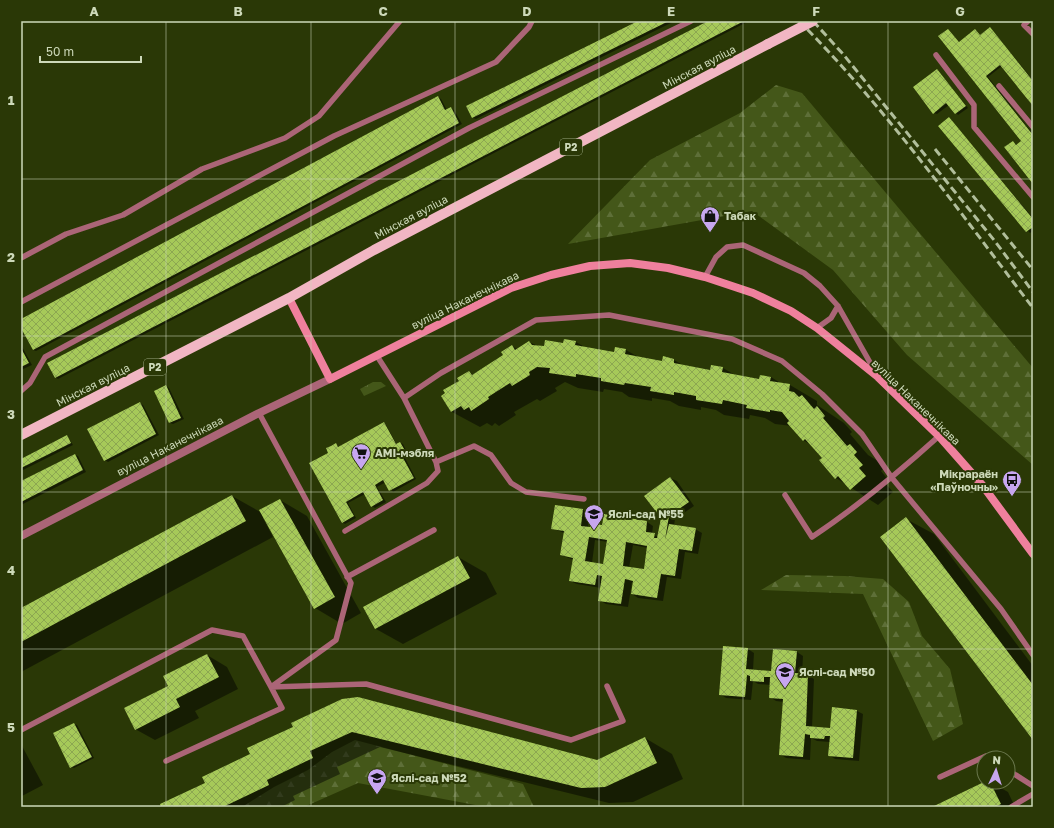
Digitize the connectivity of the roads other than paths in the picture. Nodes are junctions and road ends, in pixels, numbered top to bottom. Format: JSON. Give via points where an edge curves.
{"nodes":[{"id":1,"x":400,"y":21,"type":"edge"},
{"id":2,"x":532,"y":21,"type":"edge"},
{"id":3,"x":691,"y":21,"type":"edge"},
{"id":4,"x":814,"y":21,"type":"edge"},
{"id":5,"x":1028,"y":21,"type":"edge"},
{"id":6,"x":1033,"y":34,"type":"edge"},
{"id":7,"x":936,"y":55,"type":"dead end"},
{"id":8,"x":999,"y":86,"type":"dead end"},
{"id":9,"x":1033,"y":127,"type":"edge"},
{"id":10,"x":1033,"y":197,"type":"edge"},
{"id":11,"x":21,"y":258,"type":"edge"},
{"id":12,"x":705,"y":277,"type":"junction"},
{"id":13,"x":289,"y":298,"type":"junction"},
{"id":14,"x":21,"y":302,"type":"edge"},
{"id":15,"x":838,"y":306,"type":"junction"},
{"id":16,"x":817,"y":328,"type":"junction"},
{"id":17,"x":377,"y":356,"type":"junction"},
{"id":18,"x":878,"y":377,"type":"junction"},
{"id":19,"x":330,"y":379,"type":"junction"},
{"id":20,"x":21,"y":391,"type":"edge"},
{"id":21,"x":404,"y":398,"type":"junction"},
{"id":22,"x":258,"y":413,"type":"junction"},
{"id":23,"x":21,"y":435,"type":"edge"},
{"id":24,"x":939,"y":436,"type":"junction"},
{"id":25,"x":436,"y":462,"type":"junction"},
{"id":26,"x":892,"y":478,"type":"junction"},
{"id":27,"x":785,"y":495,"type":"dead end"},
{"id":28,"x":584,"y":500,"type":"dead end"},
{"id":29,"x":434,"y":530,"type":"dead end"},
{"id":30,"x":345,"y":531,"type":"dead end"},
{"id":31,"x":21,"y":536,"type":"edge"},
{"id":32,"x":1033,"y":554,"type":"edge"},
{"id":33,"x":347,"y":577,"type":"junction"},
{"id":34,"x":1033,"y":655,"type":"edge"},
{"id":35,"x":607,"y":686,"type":"dead end"},
{"id":36,"x":271,"y":687,"type":"junction"},
{"id":37,"x":21,"y":730,"type":"edge"},
{"id":38,"x":976,"y":760,"type":"edge"},
{"id":39,"x":166,"y":761,"type":"dead end"},
{"id":40,"x":1016,"y":775,"type":"edge"},
{"id":41,"x":940,"y":776,"type":"dead end"},
{"id":42,"x":1033,"y":786,"type":"edge"},
{"id":43,"x":1033,"y":794,"type":"edge"},
{"id":44,"x":1011,"y":807,"type":"edge"}],
"edges":[{"from":1,"to":11,"type":"lane","via":[[319,116],[285,138],[202,169],[123,215],[66,234]]},
{"from":2,"to":14,"type":"lane","via":[[496,62],[334,136]]},
{"from":3,"to":20,"type":"lane","via":[[469,128],[45,357],[30,383]]},
{"from":4,"to":13,"type":"main road","name":"Мінская вуліца","number":"Р2","bridge":true,"via":[[374,250]]},
{"from":5,"to":6,"type":"lane","via":[[1024,25]]},
{"from":7,"to":10,"type":"lane","via":[[974,105],[974,127]]},
{"from":8,"to":9,"type":"lane"},
{"from":12,"to":15,"type":"lane","via":[[716,256],[726,247],[743,245],[804,273]]},
{"from":12,"to":16,"type":"main road","name":"вуліца Наканечнікава","via":[[753,293],[791,311]]},
{"from":12,"to":17,"type":"main road","name":"вуліца Наканечнікава","via":[[668,268],[630,263],[590,266],[551,275],[511,288]]},
{"from":13,"to":19,"type":"main road"},
{"from":13,"to":23,"type":"main road","name":"Мінская вуліца","number":"Р2"},
{"from":15,"to":16,"type":"lane","via":[[831,318]]},
{"from":15,"to":18,"type":"lane"},
{"from":16,"to":18,"type":"main road","name":"вуліца Наканечнікава"},
{"from":17,"to":19,"type":"main road","name":"вуліца Наканечнікава"},
{"from":17,"to":21,"type":"lane"},
{"from":18,"to":24,"type":"main road","name":"вуліца Наканечнікава"},
{"from":19,"to":22,"type":"street","name":"вуліца Наканечнікава"},
{"from":21,"to":25,"type":"lane"},
{"from":21,"to":26,"type":"lane","via":[[441,373],[536,320],[609,315],[732,339],[782,361],[822,394],[862,434]]},
{"from":22,"to":31,"type":"street","name":"вуліца Наканечнікава"},
{"from":22,"to":33,"type":"lane"},
{"from":24,"to":26,"type":"lane"},
{"from":24,"to":32,"type":"main road","name":"вуліца Наканечнікава","via":[[983,486]]},
{"from":25,"to":28,"type":"lane","via":[[474,446],[491,455],[511,483],[526,492]]},
{"from":25,"to":30,"type":"lane","via":[[438,471],[426,483]]},
{"from":26,"to":27,"type":"lane","via":[[812,537]]},
{"from":26,"to":34,"type":"lane","via":[[1000,609]]},
{"from":29,"to":33,"type":"lane"},
{"from":33,"to":36,"type":"lane","via":[[351,583],[336,640]]},
{"from":35,"to":36,"type":"lane","via":[[623,721],[571,740],[366,684]]},
{"from":36,"to":37,"type":"lane","via":[[242,636],[212,630]]},
{"from":36,"to":39,"type":"lane","via":[[282,708]]},
{"from":38,"to":41,"type":"lane"},
{"from":40,"to":42,"type":"lane"},
{"from":43,"to":44,"type":"lane"}]}
